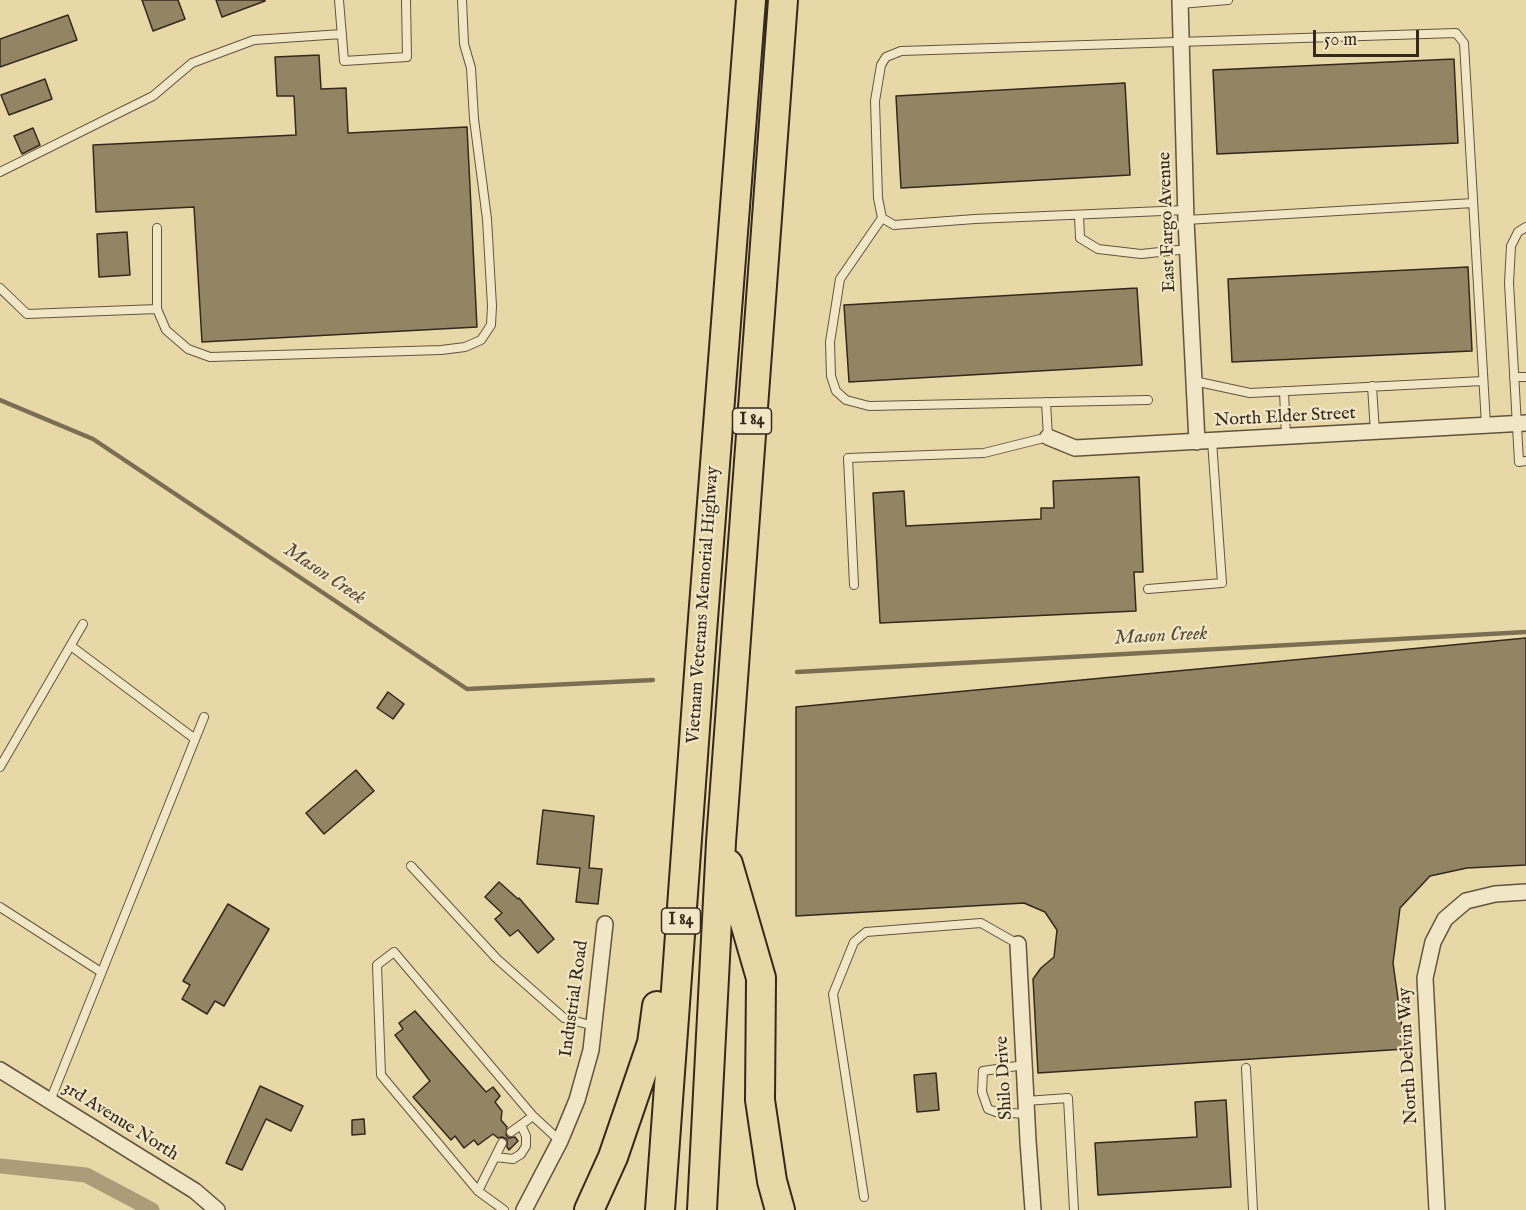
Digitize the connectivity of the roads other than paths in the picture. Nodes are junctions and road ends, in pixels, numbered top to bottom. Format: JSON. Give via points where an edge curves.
{"nodes":[{"id":1,"x":339,"y":0,"type":"edge"},
{"id":2,"x":406,"y":0,"type":"edge"},
{"id":3,"x":462,"y":0,"type":"edge"},
{"id":4,"x":751,"y":0,"type":"edge"},
{"id":5,"x":783,"y":0,"type":"edge"},
{"id":6,"x":1228,"y":0,"type":"edge"},
{"id":7,"x":1180,"y":2,"type":"edge"},
{"id":8,"x":342,"y":34,"type":"junction"},
{"id":9,"x":1182,"y":43,"type":"junction"},
{"id":10,"x":0,"y":172,"type":"edge"},
{"id":11,"x":1473,"y":203,"type":"junction"},
{"id":12,"x":1079,"y":214,"type":"junction"},
{"id":13,"x":1186,"y":215,"type":"junction"},
{"id":14,"x":882,"y":218,"type":"junction"},
{"id":15,"x":1526,"y":227,"type":"edge"},
{"id":16,"x":157,"y":228,"type":"dead end"},
{"id":17,"x":1188,"y":249,"type":"junction"},
{"id":18,"x":0,"y":288,"type":"edge"},
{"id":19,"x":158,"y":309,"type":"junction"},
{"id":20,"x":1526,"y":376,"type":"edge"},
{"id":21,"x":1514,"y":377,"type":"junction"},
{"id":22,"x":1194,"y":381,"type":"junction"},
{"id":23,"x":1483,"y":381,"type":"junction"},
{"id":24,"x":1372,"y":386,"type":"junction"},
{"id":25,"x":1284,"y":391,"type":"junction"},
{"id":26,"x":1148,"y":400,"type":"dead end"},
{"id":27,"x":1046,"y":402,"type":"junction"},
{"id":28,"x":1522,"y":423,"type":"edge"},
{"id":29,"x":1486,"y":425,"type":"junction"},
{"id":30,"x":1375,"y":432,"type":"junction"},
{"id":31,"x":1048,"y":437,"type":"junction"},
{"id":32,"x":1286,"y":437,"type":"junction"},
{"id":33,"x":1204,"y":442,"type":"junction"},
{"id":34,"x":1526,"y":461,"type":"edge"},
{"id":35,"x":854,"y":585,"type":"dead end"},
{"id":36,"x":1148,"y":589,"type":"dead end"},
{"id":37,"x":83,"y":624,"type":"dead end"},
{"id":38,"x":702,"y":632,"type":"junction"},
{"id":39,"x":71,"y":646,"type":"junction"},
{"id":40,"x":204,"y":717,"type":"dead end"},
{"id":41,"x":195,"y":739,"type":"junction"},
{"id":42,"x":0,"y":767,"type":"edge"},
{"id":43,"x":721,"y":842,"type":"junction"},
{"id":44,"x":411,"y":866,"type":"dead end"},
{"id":45,"x":1526,"y":892,"type":"edge"},
{"id":46,"x":0,"y":907,"type":"edge"},
{"id":47,"x":605,"y":924,"type":"dead end"},
{"id":48,"x":1018,"y":944,"type":"joint"},
{"id":49,"x":101,"y":972,"type":"junction"},
{"id":50,"x":594,"y":1026,"type":"junction"},
{"id":51,"x":1024,"y":1065,"type":"junction"},
{"id":52,"x":1246,"y":1068,"type":"dead end"},
{"id":53,"x":0,"y":1070,"type":"edge"},
{"id":54,"x":50,"y":1101,"type":"junction"},
{"id":55,"x":1026,"y":1107,"type":"junction"},
{"id":56,"x":533,"y":1116,"type":"junction"},
{"id":57,"x":521,"y":1125,"type":"junction"},
{"id":58,"x":511,"y":1132,"type":"dead end"},
{"id":59,"x":560,"y":1142,"type":"junction"},
{"id":60,"x":502,"y":1143,"type":"dead end"},
{"id":61,"x":495,"y":1157,"type":"junction"},
{"id":62,"x":478,"y":1191,"type":"junction"},
{"id":63,"x":864,"y":1197,"type":"dead end"},
{"id":64,"x":217,"y":1210,"type":"edge"},
{"id":65,"x":504,"y":1210,"type":"edge"},
{"id":66,"x":524,"y":1210,"type":"edge"},
{"id":67,"x":589,"y":1210,"type":"edge"},
{"id":68,"x":660,"y":1210,"type":"edge"},
{"id":69,"x":702,"y":1210,"type":"edge"},
{"id":70,"x":780,"y":1210,"type":"edge"},
{"id":71,"x":1033,"y":1210,"type":"edge"},
{"id":72,"x":1074,"y":1210,"type":"edge"},
{"id":73,"x":1253,"y":1210,"type":"edge"},
{"id":74,"x":1437,"y":1210,"type":"edge"}],
"edges":[{"from":1,"to":8,"type":"lane"},
{"from":2,"to":8,"type":"lane","via":[[407,57],[344,61]]},
{"from":3,"to":19,"type":"lane","via":[[464,44],[471,68],[487,219],[492,306],[490,325],[481,340],[441,350],[210,357],[188,350],[166,330]]},
{"from":4,"to":38,"type":"highway","name":"Vietnam Veterans Memorial Highway","number":"I 84"},
{"from":5,"to":43,"type":"highway","name":"Vietnam Veterans Memorial Highway","number":"I 84"},
{"from":6,"to":7,"type":"lane"},
{"from":7,"to":9,"type":"street","name":"East Fargo Avenue"},
{"from":8,"to":10,"type":"lane","via":[[254,40],[192,63],[153,96]]},
{"from":9,"to":11,"type":"lane","via":[[1456,33],[1464,44]]},
{"from":9,"to":13,"type":"street","name":"East Fargo Avenue"},
{"from":9,"to":14,"type":"lane","via":[[901,51],[886,57],[875,100]]},
{"from":11,"to":13,"type":"lane"},
{"from":11,"to":23,"type":"lane"},
{"from":12,"to":13,"type":"lane"},
{"from":12,"to":14,"type":"lane","via":[[894,225]]},
{"from":12,"to":17,"type":"lane","via":[[1080,238],[1098,249],[1141,254]]},
{"from":13,"to":17,"type":"street","name":"East Fargo Avenue"},
{"from":14,"to":27,"type":"lane","via":[[840,279],[830,342],[831,376],[836,392],[846,400],[869,406]]},
{"from":15,"to":21,"type":"lane","via":[[1518,232],[1511,246]]},
{"from":16,"to":19,"type":"lane"},
{"from":17,"to":22,"type":"street","name":"East Fargo Avenue"},
{"from":18,"to":19,"type":"lane","via":[[27,314]]},
{"from":20,"to":21,"type":"lane"},
{"from":21,"to":28,"type":"lane"},
{"from":22,"to":25,"type":"lane","via":[[1250,393]]},
{"from":22,"to":33,"type":"street","name":"East Fargo Avenue"},
{"from":23,"to":24,"type":"lane"},
{"from":23,"to":29,"type":"lane"},
{"from":24,"to":25,"type":"lane"},
{"from":24,"to":30,"type":"lane"},
{"from":25,"to":32,"type":"lane"},
{"from":26,"to":27,"type":"lane"},
{"from":27,"to":31,"type":"lane"},
{"from":28,"to":29,"type":"street","name":"North Elder Street"},
{"from":28,"to":34,"type":"lane","via":[[1519,462]]},
{"from":29,"to":30,"type":"street","name":"North Elder Street"},
{"from":30,"to":32,"type":"street","name":"North Elder Street"},
{"from":31,"to":33,"type":"street","name":"North Elder Street","via":[[1075,448]]},
{"from":31,"to":35,"type":"lane","via":[[984,453],[848,458]]},
{"from":32,"to":33,"type":"street","name":"North Elder Street"},
{"from":33,"to":36,"type":"lane","via":[[1222,583]]},
{"from":37,"to":39,"type":"lane"},
{"from":38,"to":67,"type":"highway","via":[[652,1043],[613,1157]]},
{"from":38,"to":68,"type":"highway","name":"Vietnam Veterans Memorial Highway","number":"I 84"},
{"from":39,"to":41,"type":"lane"},
{"from":39,"to":42,"type":"lane"},
{"from":40,"to":41,"type":"lane"},
{"from":41,"to":49,"type":"lane"},
{"from":43,"to":69,"type":"highway","name":"Vietnam Veterans Memorial Highway","number":"I 84"},
{"from":43,"to":70,"type":"highway","via":[[760,978],[760,1100]]},
{"from":44,"to":50,"type":"lane","via":[[496,959],[564,1018]]},
{"from":45,"to":74,"type":"street","name":"North Delvin Way","via":[[1495,894],[1466,902],[1445,919],[1434,942],[1425,978]]},
{"from":46,"to":49,"type":"lane"},
{"from":47,"to":50,"type":"street","name":"Industrial Road"},
{"from":48,"to":51,"type":"street","name":"Shilo Drive"},
{"from":48,"to":63,"type":"lane","via":[[981,922],[866,932],[854,942],[833,994]]},
{"from":49,"to":54,"type":"lane"},
{"from":50,"to":59,"type":"street","name":"Industrial Road","via":[[577,1100]]},
{"from":51,"to":55,"type":"street","name":"Shilo Drive"},
{"from":51,"to":55,"type":"lane","via":[[983,1071],[982,1092],[988,1110]]},
{"from":52,"to":73,"type":"lane"},
{"from":53,"to":54,"type":"street","name":"3rd Avenue North"},
{"from":54,"to":64,"type":"street","name":"3rd Avenue North","via":[[195,1191]]},
{"from":55,"to":71,"type":"street","name":"Shilo Drive"},
{"from":55,"to":72,"type":"lane","via":[[1068,1098]]},
{"from":56,"to":57,"type":"lane"},
{"from":56,"to":59,"type":"lane"},
{"from":56,"to":62,"type":"lane","via":[[394,952],[377,965],[381,1075]]},
{"from":57,"to":58,"type":"lane"},
{"from":57,"to":61,"type":"lane","via":[[526,1136],[521,1154],[513,1159]]},
{"from":59,"to":66,"type":"street","name":"Industrial Road"},
{"from":60,"to":61,"type":"lane"},
{"from":61,"to":62,"type":"lane"},
{"from":62,"to":65,"type":"lane"}]}
